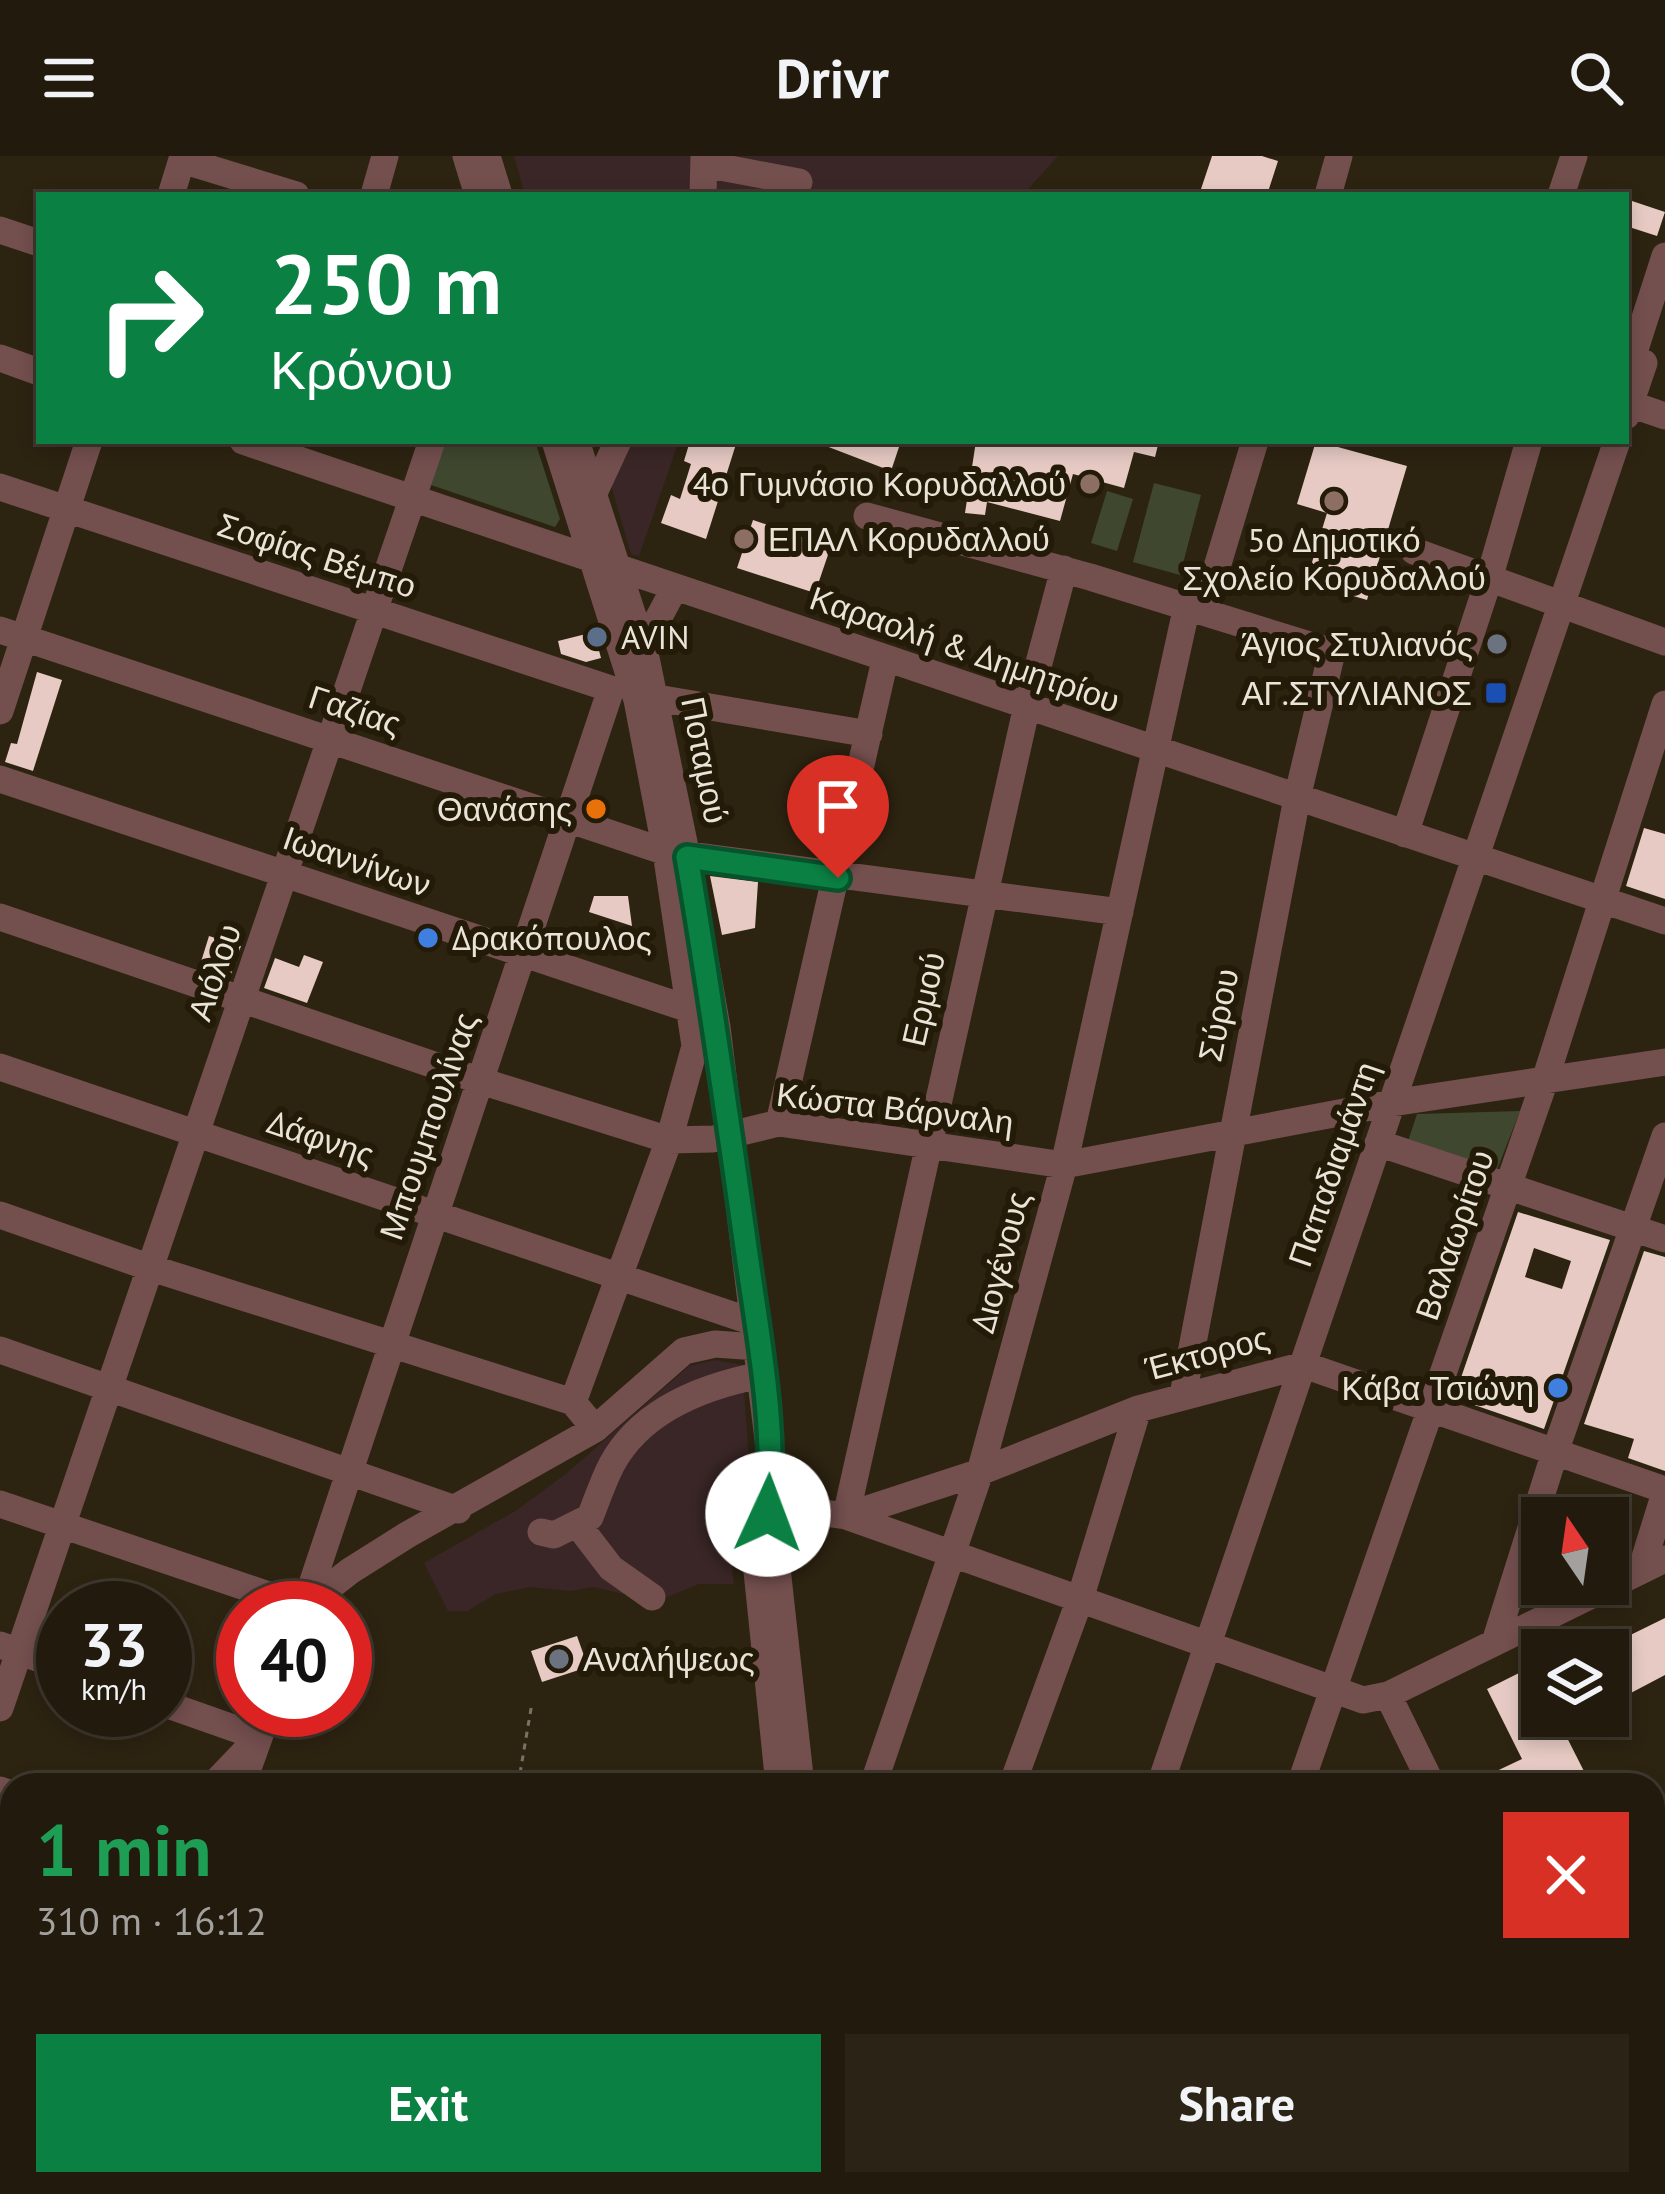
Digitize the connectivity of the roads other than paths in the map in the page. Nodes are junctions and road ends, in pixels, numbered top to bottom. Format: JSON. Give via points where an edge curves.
{"nodes":[{"id":1,"x":385,"y":156,"type":"edge"},
{"id":2,"x":466,"y":156,"type":"edge"},
{"id":3,"x":487,"y":156,"type":"edge"},
{"id":4,"x":1340,"y":156,"type":"edge"},
{"id":5,"x":1574,"y":156,"type":"edge"},
{"id":6,"x":183,"y":158,"type":"edge"},
{"id":7,"x":704,"y":160,"type":"edge"},
{"id":8,"x":799,"y":182,"type":"dead end"},
{"id":9,"x":171,"y":192,"type":"edge"},
{"id":10,"x":287,"y":192,"type":"edge"},
{"id":11,"x":375,"y":192,"type":"edge"},
{"id":12,"x":477,"y":192,"type":"edge"},
{"id":13,"x":498,"y":192,"type":"edge"},
{"id":14,"x":704,"y":192,"type":"edge"},
{"id":15,"x":1329,"y":192,"type":"edge"},
{"id":16,"x":1562,"y":192,"type":"edge"},
{"id":17,"x":0,"y":230,"type":"edge"},
{"id":18,"x":36,"y":242,"type":"edge"},
{"id":19,"x":1665,"y":256,"type":"edge"},
{"id":20,"x":1665,"y":302,"type":"edge"},
{"id":21,"x":0,"y":358,"type":"edge"},
{"id":22,"x":36,"y":370,"type":"edge"},
{"id":23,"x":1629,"y":395,"type":"edge"},
{"id":24,"x":1629,"y":396,"type":"edge"},
{"id":25,"x":1629,"y":399,"type":"edge"},
{"id":26,"x":1665,"y":416,"type":"edge"},
{"id":27,"x":88,"y":444,"type":"edge"},
{"id":28,"x":252,"y":444,"type":"edge"},
{"id":29,"x":431,"y":444,"type":"edge"},
{"id":30,"x":556,"y":444,"type":"edge"},
{"id":31,"x":577,"y":444,"type":"edge"},
{"id":32,"x":617,"y":444,"type":"edge"},
{"id":33,"x":1254,"y":444,"type":"edge"},
{"id":34,"x":1528,"y":444,"type":"edge"},
{"id":35,"x":1606,"y":444,"type":"edge"},
{"id":36,"x":1616,"y":444,"type":"edge"},
{"id":37,"x":0,"y":487,"type":"edge"},
{"id":38,"x":593,"y":495,"type":"junction"},
{"id":39,"x":414,"y":499,"type":"junction"},
{"id":40,"x":67,"y":509,"type":"junction"},
{"id":41,"x":867,"y":516,"type":"dead end"},
{"id":42,"x":1414,"y":550,"type":"dead end"},
{"id":43,"x":604,"y":565,"type":"junction"},
{"id":44,"x":1573,"y":566,"type":"junction"},
{"id":45,"x":1064,"y":569,"type":"junction"},
{"id":46,"x":1489,"y":579,"type":"junction"},
{"id":47,"x":674,"y":589,"type":"junction"},
{"id":48,"x":1560,"y":605,"type":"junction"},
{"id":49,"x":1196,"y":608,"type":"junction"},
{"id":50,"x":375,"y":613,"type":"junction"},
{"id":51,"x":12,"y":634,"type":"edge"},
{"id":52,"x":1665,"y":642,"type":"edge"},
{"id":53,"x":639,"y":643,"type":"junction"},
{"id":54,"x":885,"y":660,"type":"junction"},
{"id":55,"x":580,"y":679,"type":"junction"},
{"id":56,"x":634,"y":690,"type":"junction"},
{"id":57,"x":1665,"y":704,"type":"edge"},
{"id":58,"x":1027,"y":707,"type":"junction"},
{"id":59,"x":0,"y":711,"type":"edge"},
{"id":60,"x":869,"y":734,"type":"junction"},
{"id":61,"x":332,"y":740,"type":"junction"},
{"id":62,"x":1158,"y":751,"type":"junction"},
{"id":63,"x":0,"y":779,"type":"edge"},
{"id":64,"x":1297,"y":798,"type":"junction"},
{"id":65,"x":570,"y":819,"type":"junction"},
{"id":66,"x":1405,"y":834,"type":"junction"},
{"id":67,"x":677,"y":855,"type":"junction"},
{"id":68,"x":1473,"y":857,"type":"junction"},
{"id":69,"x":286,"y":874,"type":"junction"},
{"id":70,"x":838,"y":878,"type":"junction"},
{"id":71,"x":984,"y":896,"type":"junction"},
{"id":72,"x":1602,"y":900,"type":"junction"},
{"id":73,"x":1120,"y":912,"type":"junction"},
{"id":74,"x":0,"y":917,"type":"edge"},
{"id":75,"x":1665,"y":921,"type":"edge"},
{"id":76,"x":524,"y":955,"type":"junction"},
{"id":77,"x":242,"y":1000,"type":"junction"},
{"id":78,"x":692,"y":1010,"type":"junction"},
{"id":79,"x":1665,"y":1062,"type":"edge"},
{"id":80,"x":0,"y":1067,"type":"edge"},
{"id":81,"x":1546,"y":1080,"type":"junction"},
{"id":82,"x":482,"y":1081,"type":"junction"},
{"id":83,"x":1392,"y":1103,"type":"junction"},
{"id":84,"x":779,"y":1123,"type":"junction"},
{"id":85,"x":197,"y":1134,"type":"junction"},
{"id":86,"x":730,"y":1135,"type":"junction"},
{"id":87,"x":1231,"y":1135,"type":"junction"},
{"id":88,"x":1665,"y":1136,"type":"edge"},
{"id":89,"x":669,"y":1140,"type":"junction"},
{"id":90,"x":1378,"y":1143,"type":"junction"},
{"id":91,"x":927,"y":1147,"type":"junction"},
{"id":92,"x":1064,"y":1165,"type":"junction"},
{"id":93,"x":1508,"y":1187,"type":"junction"},
{"id":94,"x":0,"y":1215,"type":"edge"},
{"id":95,"x":436,"y":1215,"type":"junction"},
{"id":96,"x":1634,"y":1228,"type":"junction"},
{"id":97,"x":1665,"y":1238,"type":"edge"},
{"id":98,"x":151,"y":1268,"type":"junction"},
{"id":99,"x":618,"y":1276,"type":"junction"},
{"id":100,"x":393,"y":1345,"type":"junction"},
{"id":101,"x":759,"y":1348,"type":"junction"},
{"id":102,"x":0,"y":1350,"type":"edge"},
{"id":103,"x":1304,"y":1365,"type":"junction"},
{"id":104,"x":110,"y":1388,"type":"junction"},
{"id":105,"x":1183,"y":1395,"type":"junction"},
{"id":106,"x":573,"y":1402,"type":"junction"},
{"id":107,"x":1138,"y":1409,"type":"junction"},
{"id":108,"x":1432,"y":1409,"type":"junction"},
{"id":109,"x":595,"y":1429,"type":"junction"},
{"id":110,"x":1555,"y":1452,"type":"junction"},
{"id":111,"x":351,"y":1469,"type":"junction"},
{"id":112,"x":980,"y":1472,"type":"junction"},
{"id":113,"x":1665,"y":1491,"type":"edge"},
{"id":114,"x":0,"y":1504,"type":"edge"},
{"id":115,"x":458,"y":1510,"type":"junction"},
{"id":116,"x":846,"y":1516,"type":"junction"},
{"id":117,"x":766,"y":1522,"type":"junction"},
{"id":118,"x":63,"y":1526,"type":"junction"},
{"id":119,"x":578,"y":1526,"type":"junction"},
{"id":120,"x":541,"y":1532,"type":"dead end"},
{"id":121,"x":950,"y":1554,"type":"junction"},
{"id":122,"x":1653,"y":1564,"type":"edge"},
{"id":123,"x":227,"y":1581,"type":"edge"},
{"id":124,"x":313,"y":1581,"type":"edge"},
{"id":125,"x":337,"y":1581,"type":"edge"},
{"id":126,"x":652,"y":1598,"type":"dead end"},
{"id":127,"x":1079,"y":1599,"type":"junction"},
{"id":128,"x":1495,"y":1642,"type":"junction"},
{"id":129,"x":1208,"y":1645,"type":"junction"},
{"id":130,"x":10,"y":1648,"type":"edge"},
{"id":131,"x":1333,"y":1689,"type":"junction"},
{"id":132,"x":1388,"y":1695,"type":"junction"},
{"id":133,"x":0,"y":1708,"type":"edge"},
{"id":134,"x":192,"y":1713,"type":"edge"},
{"id":135,"x":259,"y":1738,"type":"junction"},
{"id":136,"x":225,"y":1773,"type":"edge"},
{"id":137,"x":246,"y":1773,"type":"edge"},
{"id":138,"x":778,"y":1773,"type":"edge"},
{"id":139,"x":800,"y":1773,"type":"edge"},
{"id":140,"x":877,"y":1773,"type":"edge"},
{"id":141,"x":1016,"y":1773,"type":"edge"},
{"id":142,"x":1164,"y":1773,"type":"edge"},
{"id":143,"x":1304,"y":1773,"type":"edge"},
{"id":144,"x":1426,"y":1773,"type":"edge"}],
"edges":[{"from":1,"to":11,"type":"street"},
{"from":2,"to":12,"type":"street"},
{"from":3,"to":13,"type":"street"},
{"from":4,"to":15,"type":"street"},
{"from":5,"to":16,"type":"street"},
{"from":6,"to":9,"type":"street"},
{"from":6,"to":10,"type":"street"},
{"from":7,"to":8,"type":"street"},
{"from":7,"to":14,"type":"street"},
{"from":17,"to":18,"type":"street"},
{"from":19,"to":23,"type":"street"},
{"from":20,"to":24,"type":"street"},
{"from":21,"to":22,"type":"street"},
{"from":25,"to":26,"type":"street"},
{"from":27,"to":40,"type":"street"},
{"from":28,"to":39,"type":"street","name":"Καραολή & Δημητρίου"},
{"from":29,"to":39,"type":"street","name":"Αιόλου"},
{"from":30,"to":43,"type":"street","name":"Ποταμού"},
{"from":31,"to":38,"type":"street","name":"Ποταμού"},
{"from":32,"to":38,"type":"street"},
{"from":33,"to":49,"type":"street","name":"Διογένους"},
{"from":34,"to":46,"type":"street"},
{"from":35,"to":44,"type":"street","name":"Παπαδιαμάντη"},
{"from":36,"to":44,"type":"street","name":"Παπαδιαμάντη"},
{"from":37,"to":40,"type":"street","name":"Σοφίας Βέμπο"},
{"from":38,"to":43,"type":"street","name":"Ποταμού"},
{"from":39,"to":43,"type":"street","name":"Καραολή & Δημητρίου"},
{"from":39,"to":50,"type":"street","name":"Αιόλου"},
{"from":40,"to":50,"type":"street","name":"Σοφίας Βέμπο"},
{"from":40,"to":51,"type":"street"},
{"from":41,"to":45,"type":"street"},
{"from":42,"to":46,"type":"street"},
{"from":43,"to":47,"type":"street","name":"Καραολή & Δημητρίου"},
{"from":43,"to":53,"type":"street","name":"Ποταμού"},
{"from":43,"to":53,"type":"street","name":"Ποταμού"},
{"from":44,"to":48,"type":"street","name":"Παπαδιαμάντη"},
{"from":45,"to":49,"type":"street"},
{"from":45,"to":58,"type":"street","name":"Ερμού"},
{"from":46,"to":48,"type":"street"},
{"from":46,"to":66,"type":"street"},
{"from":47,"to":53,"type":"street"},
{"from":47,"to":54,"type":"street","name":"Καραολή & Δημητρίου"},
{"from":48,"to":52,"type":"street"},
{"from":48,"to":68,"type":"street","name":"Παπαδιαμάντη"},
{"from":49,"to":62,"type":"street","name":"Διογένους"},
{"from":49,"to":64,"type":"street","name":"Σύρου","via":[[1332,652]]},
{"from":50,"to":55,"type":"street","name":"Σοφίας Βέμπο"},
{"from":50,"to":61,"type":"street","name":"Αιόλου"},
{"from":51,"to":59,"type":"street"},
{"from":51,"to":61,"type":"street","name":"Γαζίας"},
{"from":53,"to":55,"type":"street"},
{"from":53,"to":56,"type":"street","name":"Ποταμού"},
{"from":54,"to":58,"type":"street","name":"Καραολή & Δημητρίου"},
{"from":54,"to":60,"type":"street"},
{"from":55,"to":56,"type":"street","name":"Σοφίας Βέμπο"},
{"from":56,"to":60,"type":"street","name":"Σοφίας Βέμπο"},
{"from":56,"to":65,"type":"street","name":"Μπουμπουλίνας"},
{"from":56,"to":67,"type":"street","name":"Ποταμού"},
{"from":57,"to":72,"type":"street","name":"Βαλαωρίτου"},
{"from":58,"to":62,"type":"street","name":"Καραολή & Δημητρίου"},
{"from":58,"to":71,"type":"street","name":"Ερμού"},
{"from":60,"to":70,"type":"street"},
{"from":61,"to":65,"type":"street","name":"Γαζίας"},
{"from":61,"to":69,"type":"street","name":"Αιόλου"},
{"from":62,"to":64,"type":"street","name":"Καραολή & Δημητρίου"},
{"from":62,"to":73,"type":"street","name":"Διογένους"},
{"from":63,"to":69,"type":"street","name":"Ιωαννίνων"},
{"from":64,"to":66,"type":"street","name":"Καραολή & Δημητρίου"},
{"from":64,"to":87,"type":"street","name":"Σύρου"},
{"from":65,"to":67,"type":"street","name":"Γαζίας"},
{"from":65,"to":76,"type":"street","name":"Μπουμπουλίνας"},
{"from":66,"to":68,"type":"street","name":"Καραολή & Δημητρίου"},
{"from":67,"to":70,"type":"street","name":"Γαζίας"},
{"from":67,"to":78,"type":"street","name":"Ποταμού"},
{"from":67,"to":86,"type":"street","name":"Ποταμού"},
{"from":68,"to":72,"type":"street","name":"Καραολή & Δημητρίου"},
{"from":68,"to":83,"type":"street","name":"Παπαδιαμάντη"},
{"from":69,"to":76,"type":"street","name":"Ιωαννίνων"},
{"from":69,"to":77,"type":"street","name":"Αιόλου"},
{"from":70,"to":71,"type":"street","name":"Γαζίας"},
{"from":70,"to":84,"type":"street"},
{"from":71,"to":73,"type":"street","name":"Γαζίας"},
{"from":71,"to":91,"type":"street","name":"Ερμού"},
{"from":72,"to":75,"type":"street","name":"Καραολή & Δημητρίου"},
{"from":72,"to":81,"type":"street","name":"Βαλαωρίτου"},
{"from":73,"to":92,"type":"street","name":"Διογένους"},
{"from":74,"to":77,"type":"street","name":"Κώστα Βάρναλη"},
{"from":76,"to":78,"type":"street","name":"Ιωαννίνων"},
{"from":76,"to":82,"type":"street","name":"Μπουμπουλίνας"},
{"from":77,"to":82,"type":"street","name":"Κώστα Βάρναλη"},
{"from":77,"to":85,"type":"street","name":"Αιόλου"},
{"from":78,"to":89,"type":"street","name":"Ποταμού","via":[[693,1062]]},
{"from":79,"to":81,"type":"street","name":"Κώστα Βάρναλη"},
{"from":80,"to":85,"type":"street","name":"Δάφνης"},
{"from":81,"to":83,"type":"street","name":"Κώστα Βάρναλη"},
{"from":81,"to":93,"type":"street","name":"Βαλαωρίτου"},
{"from":82,"to":89,"type":"street","name":"Κώστα Βάρναλη"},
{"from":82,"to":95,"type":"street","name":"Μπουμπουλίνας"},
{"from":83,"to":87,"type":"street","name":"Κώστα Βάρναλη"},
{"from":83,"to":90,"type":"street","name":"Παπαδιαμάντη"},
{"from":84,"to":86,"type":"street","name":"Κώστα Βάρναλη"},
{"from":84,"to":91,"type":"street","name":"Κώστα Βάρναλη"},
{"from":85,"to":95,"type":"street","name":"Δάφνης"},
{"from":85,"to":98,"type":"street","name":"Αιόλου"},
{"from":86,"to":89,"type":"street","name":"Κώστα Βάρναλη"},
{"from":86,"to":101,"type":"street","name":"Ποταμού"},
{"from":87,"to":92,"type":"street","name":"Κώστα Βάρναλη"},
{"from":87,"to":105,"type":"street","name":"Σύρου"},
{"from":88,"to":96,"type":"street"},
{"from":89,"to":99,"type":"street","name":"Ποταμού"},
{"from":90,"to":93,"type":"street"},
{"from":90,"to":103,"type":"street","name":"Παπαδιαμάντη"},
{"from":91,"to":92,"type":"street","name":"Κώστα Βάρναλη"},
{"from":91,"to":116,"type":"street","name":"Ερμού"},
{"from":92,"to":112,"type":"street","name":"Διογένους"},
{"from":93,"to":96,"type":"street"},
{"from":93,"to":108,"type":"street","name":"Βαλαωρίτου"},
{"from":94,"to":98,"type":"street"},
{"from":95,"to":99,"type":"street","name":"Δάφνης"},
{"from":95,"to":100,"type":"street","name":"Μπουμπουλίνας"},
{"from":96,"to":97,"type":"street"},
{"from":96,"to":110,"type":"street"},
{"from":98,"to":100,"type":"street"},
{"from":98,"to":104,"type":"street","name":"Αιόλου"},
{"from":99,"to":101,"type":"street","name":"Δάφνης"},
{"from":99,"to":106,"type":"street","name":"Ποταμού"},
{"from":100,"to":106,"type":"street"},
{"from":100,"to":111,"type":"street","name":"Μπουμπουλίνας"},
{"from":101,"to":109,"type":"street","via":[[685,1351]]},
{"from":101,"to":117,"type":"street","name":"Ποταμού","via":[[770,1455]]},
{"from":101,"to":119,"type":"street","via":[[660,1411],[626,1445]]},
{"from":102,"to":104,"type":"street"},
{"from":103,"to":105,"type":"street","name":"Έκτορος"},
{"from":103,"to":108,"type":"street","name":"Έκτορος"},
{"from":103,"to":129,"type":"street","name":"Παπαδιαμάντη"},
{"from":104,"to":111,"type":"street"},
{"from":104,"to":118,"type":"street","name":"Αιόλου"},
{"from":105,"to":107,"type":"street","name":"Έκτορος"},
{"from":106,"to":109,"type":"street"},
{"from":107,"to":112,"type":"street","name":"Έκτορος"},
{"from":107,"to":127,"type":"street"},
{"from":108,"to":110,"type":"street","name":"Έκτορος"},
{"from":108,"to":131,"type":"street","name":"Βαλαωρίτου"},
{"from":109,"to":115,"type":"street"},
{"from":110,"to":113,"type":"street","name":"Έκτορος"},
{"from":110,"to":128,"type":"street"},
{"from":111,"to":115,"type":"street"},
{"from":111,"to":124,"type":"street","name":"Μπουμπουλίνας"},
{"from":112,"to":116,"type":"street","name":"Έκτορος"},
{"from":112,"to":121,"type":"street","name":"Διογένους"},
{"from":113,"to":122,"type":"street"},
{"from":114,"to":118,"type":"street"},
{"from":115,"to":125,"type":"street"},
{"from":116,"to":117,"type":"street","name":"Έκτορος","via":[[803,1510]]},
{"from":116,"to":121,"type":"street"},
{"from":117,"to":138,"type":"street","name":"Ποταμού","via":[[755,1552]]},
{"from":117,"to":139,"type":"street","name":"Ποταμού"},
{"from":118,"to":123,"type":"street"},
{"from":118,"to":130,"type":"street","name":"Αιόλου"},
{"from":119,"to":120,"type":"street"},
{"from":119,"to":126,"type":"street","via":[[611,1568]]},
{"from":121,"to":127,"type":"street"},
{"from":121,"to":140,"type":"street","name":"Διογένους"},
{"from":122,"to":128,"type":"street"},
{"from":127,"to":129,"type":"street"},
{"from":127,"to":141,"type":"street"},
{"from":128,"to":132,"type":"street"},
{"from":129,"to":131,"type":"street"},
{"from":129,"to":142,"type":"street","name":"Παπαδιαμάντη"},
{"from":130,"to":133,"type":"street","name":"Αιόλου"},
{"from":131,"to":132,"type":"street","via":[[1364,1700]]},
{"from":131,"to":143,"type":"street","name":"Βαλαωρίτου"},
{"from":132,"to":144,"type":"street"},
{"from":134,"to":135,"type":"street"},
{"from":135,"to":136,"type":"street"},
{"from":135,"to":137,"type":"street"}]}
